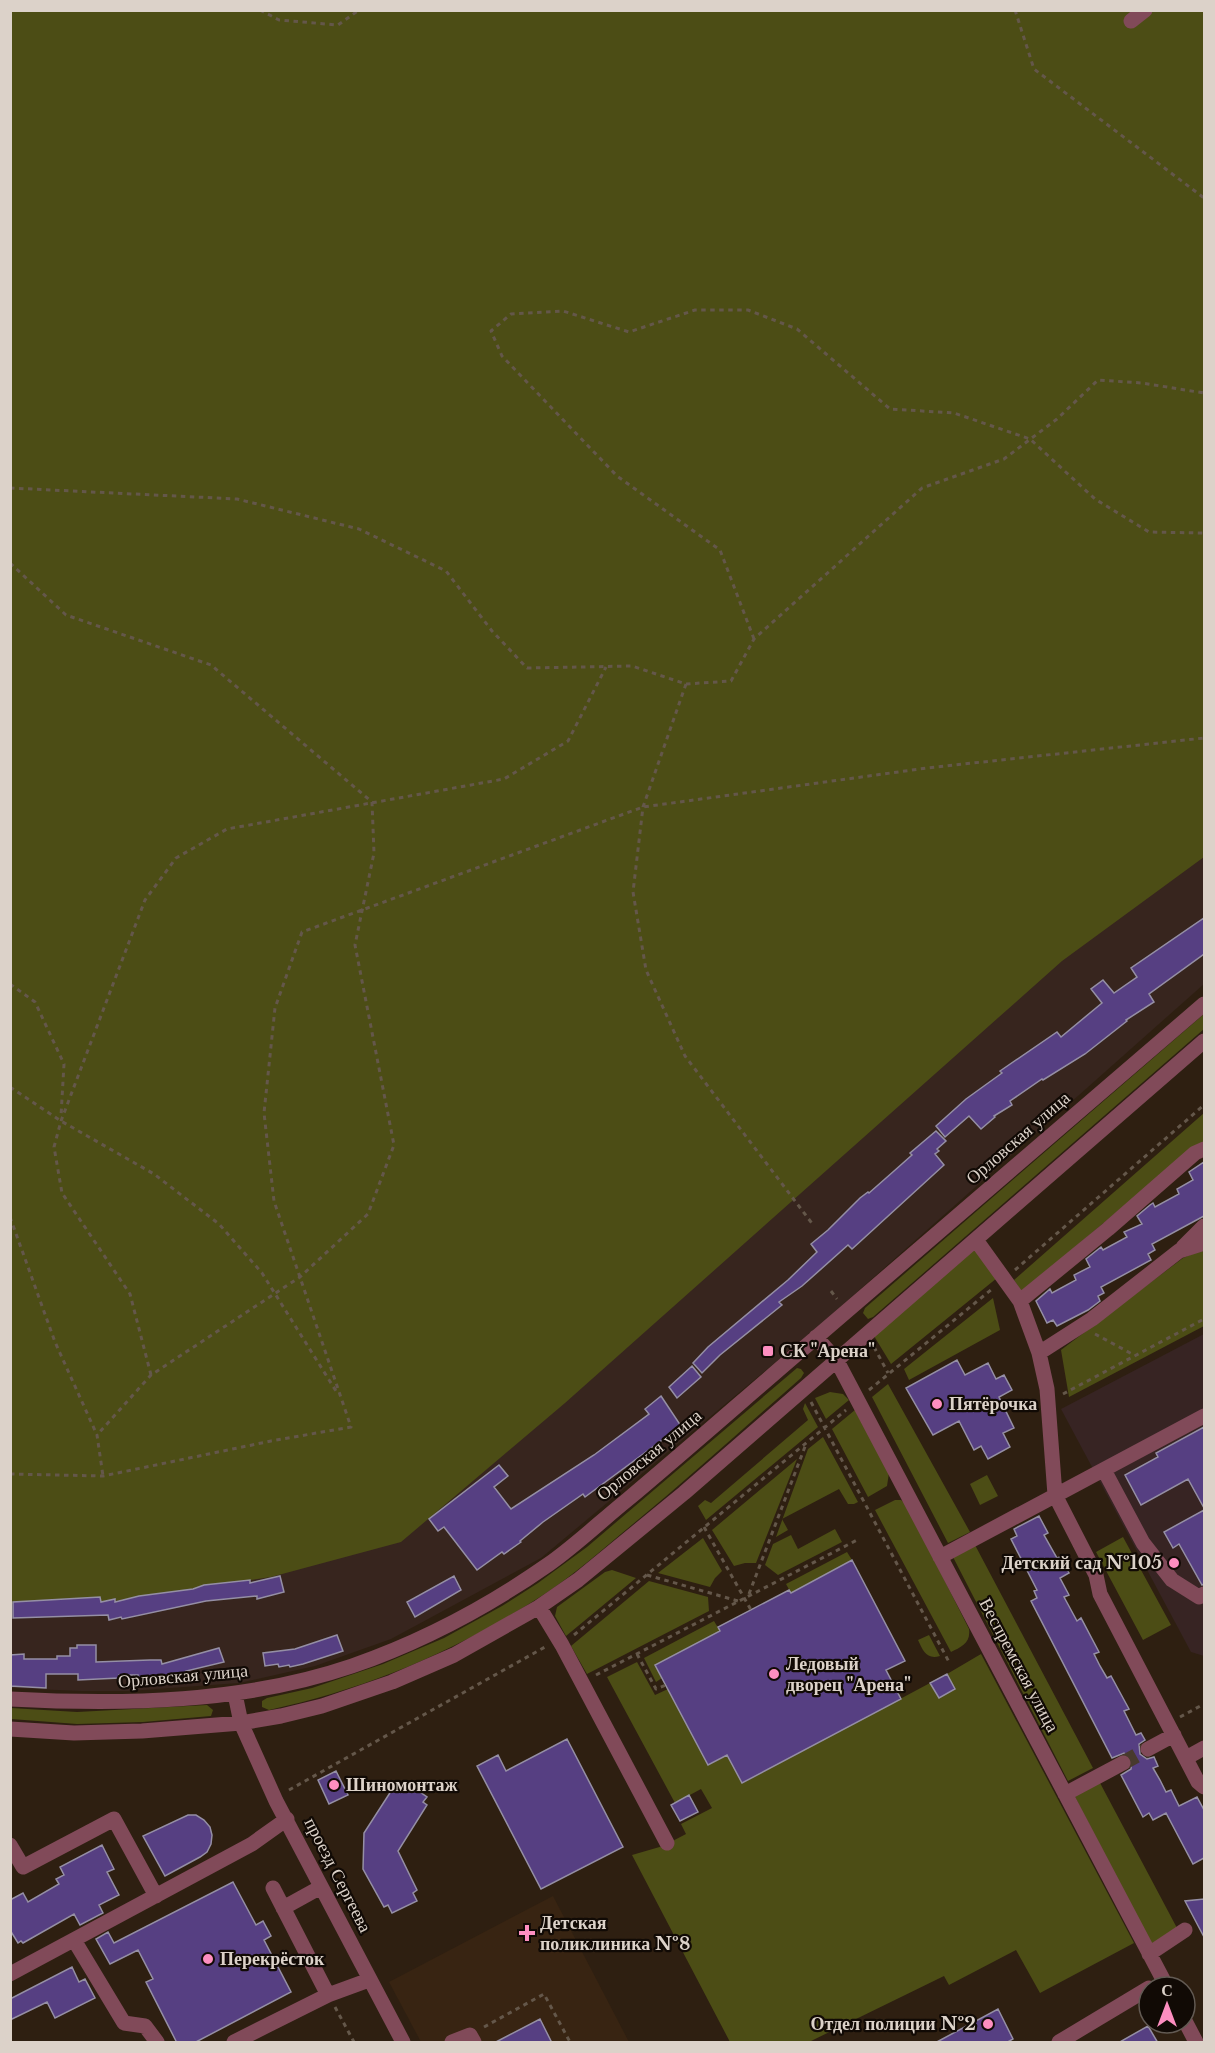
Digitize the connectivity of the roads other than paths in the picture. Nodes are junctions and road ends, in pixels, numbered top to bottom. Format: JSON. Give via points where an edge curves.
{"nodes":[{"id":1,"x":1145,"y":10,"type":"edge"},
{"id":2,"x":1131,"y":21,"type":"dead end"},
{"id":3,"x":1204,"y":1004,"type":"edge"},
{"id":4,"x":1204,"y":1041,"type":"edge"},
{"id":5,"x":1204,"y":1149,"type":"edge"},
{"id":6,"x":1204,"y":1227,"type":"edge"},
{"id":7,"x":976,"y":1240,"type":"junction"},
{"id":8,"x":1204,"y":1243,"type":"edge"},
{"id":9,"x":1179,"y":1251,"type":"junction"},
{"id":10,"x":1020,"y":1301,"type":"junction"},
{"id":11,"x":816,"y":1337,"type":"junction"},
{"id":12,"x":1039,"y":1353,"type":"junction"},
{"id":13,"x":837,"y":1361,"type":"junction"},
{"id":14,"x":1204,"y":1416,"type":"edge"},
{"id":15,"x":1104,"y":1470,"type":"junction"},
{"id":16,"x":1055,"y":1495,"type":"junction"},
{"id":17,"x":940,"y":1557,"type":"junction"},
{"id":18,"x":1204,"y":1594,"type":"edge"},
{"id":19,"x":539,"y":1607,"type":"junction"},
{"id":20,"x":235,"y":1694,"type":"junction"},
{"id":21,"x":10,"y":1699,"type":"edge"},
{"id":22,"x":241,"y":1723,"type":"junction"},
{"id":23,"x":10,"y":1729,"type":"edge"},
{"id":24,"x":1171,"y":1729,"type":"junction"},
{"id":25,"x":1204,"y":1748,"type":"edge"},
{"id":26,"x":1148,"y":1749,"type":"tunnel mouth"},
{"id":27,"x":1186,"y":1758,"type":"junction"},
{"id":28,"x":1123,"y":1763,"type":"tunnel mouth"},
{"id":29,"x":1204,"y":1787,"type":"edge"},
{"id":30,"x":1065,"y":1794,"type":"junction"},
{"id":31,"x":287,"y":1819,"type":"junction"},
{"id":32,"x":667,"y":1843,"type":"dead end"},
{"id":33,"x":12,"y":1851,"type":"edge"},
{"id":34,"x":321,"y":1887,"type":"junction"},
{"id":35,"x":273,"y":1888,"type":"dead end"},
{"id":36,"x":156,"y":1896,"type":"junction"},
{"id":37,"x":283,"y":1908,"type":"junction"},
{"id":38,"x":1185,"y":1930,"type":"dead end"},
{"id":39,"x":74,"y":1940,"type":"junction"},
{"id":40,"x":1149,"y":1954,"type":"junction"},
{"id":41,"x":10,"y":1974,"type":"edge"},
{"id":42,"x":1154,"y":1975,"type":"edge"},
{"id":43,"x":369,"y":1980,"type":"junction"},
{"id":44,"x":328,"y":1995,"type":"junction"},
{"id":45,"x":1137,"y":1997,"type":"edge"},
{"id":46,"x":472,"y":2039,"type":"edge"},
{"id":47,"x":157,"y":2043,"type":"edge"},
{"id":48,"x":234,"y":2043,"type":"edge"},
{"id":49,"x":403,"y":2043,"type":"edge"},
{"id":50,"x":452,"y":2043,"type":"edge"},
{"id":51,"x":1059,"y":2043,"type":"edge"}],
"edges":[{"from":1,"to":2,"type":"street"},
{"from":3,"to":11,"type":"street","name":"Орловская улица"},
{"from":4,"to":7,"type":"street"},
{"from":5,"to":10,"type":"street"},
{"from":6,"to":9,"type":"street"},
{"from":7,"to":10,"type":"street"},
{"from":7,"to":13,"type":"street"},
{"from":8,"to":9,"type":"street"},
{"from":9,"to":12,"type":"street"},
{"from":10,"to":12,"type":"street"},
{"from":11,"to":13,"type":"street","name":"Веспремская улица"},
{"from":11,"to":20,"type":"street","name":"Орловская улица","via":[[551,1563],[497,1597],[415,1641],[354,1665]]},
{"from":12,"to":16,"type":"street","via":[[1047,1389]]},
{"from":13,"to":17,"type":"street","name":"Веспремская улица"},
{"from":13,"to":19,"type":"street","via":[[684,1493]]},
{"from":14,"to":15,"type":"street"},
{"from":15,"to":16,"type":"street"},
{"from":15,"to":18,"type":"street","via":[[1143,1542],[1172,1580],[1199,1597]]},
{"from":16,"to":17,"type":"street"},
{"from":16,"to":24,"type":"street","via":[[1096,1575],[1100,1594]]},
{"from":17,"to":30,"type":"street","name":"Веспремская улица"},
{"from":19,"to":22,"type":"street","via":[[454,1655],[392,1682],[322,1706]]},
{"from":19,"to":32,"type":"street"},
{"from":20,"to":21,"type":"street","name":"Орловская улица","via":[[85,1703]]},
{"from":20,"to":22,"type":"street","name":"проезд Сергеева"},
{"from":22,"to":23,"type":"street","via":[[74,1733]]},
{"from":22,"to":31,"type":"street","name":"проезд Сергеева"},
{"from":24,"to":26,"type":"street"},
{"from":24,"to":27,"type":"street"},
{"from":25,"to":27,"type":"street"},
{"from":27,"to":29,"type":"street"},
{"from":28,"to":30,"type":"street"},
{"from":30,"to":40,"type":"street","name":"Веспремская улица"},
{"from":31,"to":34,"type":"street","name":"проезд Сергеева"},
{"from":31,"to":36,"type":"street","via":[[252,1844]]},
{"from":33,"to":36,"type":"street","via":[[23,1867],[114,1819]]},
{"from":34,"to":37,"type":"street"},
{"from":34,"to":43,"type":"street","name":"проезд Сергеева"},
{"from":35,"to":37,"type":"street"},
{"from":36,"to":39,"type":"street"},
{"from":37,"to":44,"type":"street"},
{"from":38,"to":40,"type":"street"},
{"from":39,"to":41,"type":"street"},
{"from":39,"to":47,"type":"street","via":[[124,2023],[146,2026]]},
{"from":40,"to":42,"type":"street","name":"Веспремская улица"},
{"from":43,"to":44,"type":"street"},
{"from":43,"to":49,"type":"street","name":"проезд Сергеева"},
{"from":44,"to":48,"type":"street"},
{"from":45,"to":51,"type":"street"},
{"from":46,"to":50,"type":"street"}]}
